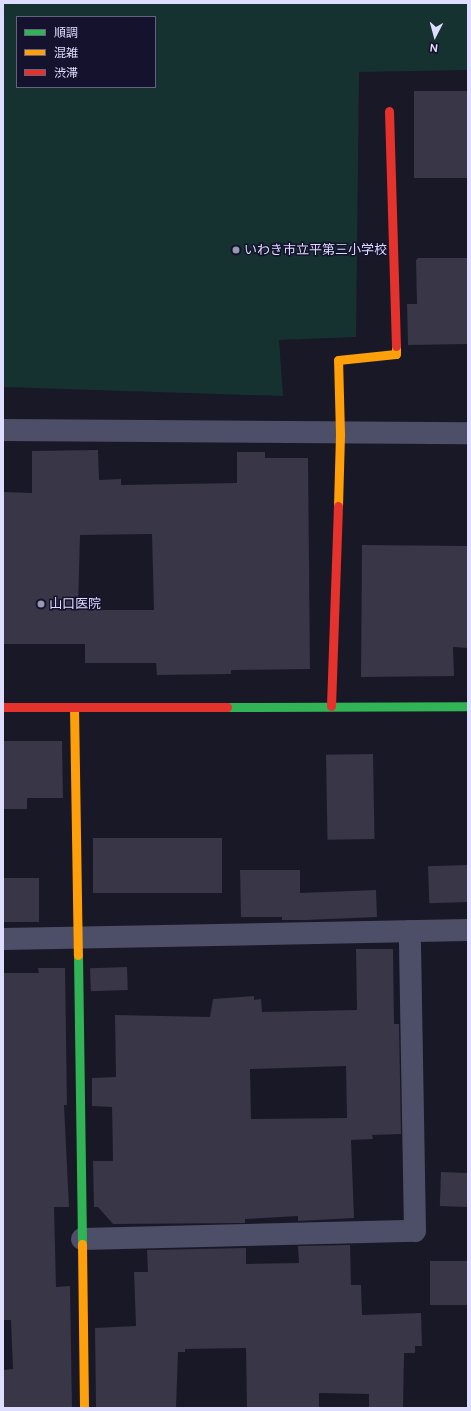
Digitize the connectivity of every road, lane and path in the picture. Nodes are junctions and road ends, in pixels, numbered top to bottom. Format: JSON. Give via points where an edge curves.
{"nodes":[{"id":1,"x":389,"y":111,"type":"dead end"},
{"id":2,"x":3,"y":430,"type":"edge"},
{"id":3,"x":468,"y":433,"type":"edge"},
{"id":4,"x":340,"y":434,"type":"junction"},
{"id":5,"x":331,"y":706,"type":"junction"},
{"id":6,"x":468,"y":706,"type":"edge"},
{"id":7,"x":3,"y":707,"type":"edge"},
{"id":8,"x":74,"y":707,"type":"junction"},
{"id":9,"x":468,"y":930,"type":"edge"},
{"id":10,"x":410,"y":931,"type":"junction"},
{"id":11,"x":77,"y":937,"type":"junction"},
{"id":12,"x":3,"y":939,"type":"edge"},
{"id":13,"x":82,"y":1239,"type":"junction"},
{"id":14,"x":84,"y":1408,"type":"edge"}],
"edges":[{"from":1,"to":4,"type":"street","via":[[396,354],[338,360]]},
{"from":2,"to":4,"type":"street"},
{"from":3,"to":4,"type":"street"},
{"from":4,"to":5,"type":"street"},
{"from":5,"to":6,"type":"street"},
{"from":5,"to":8,"type":"street"},
{"from":7,"to":8,"type":"street"},
{"from":8,"to":11,"type":"street"},
{"from":9,"to":10,"type":"street"},
{"from":10,"to":11,"type":"street"},
{"from":10,"to":13,"type":"street","via":[[415,1231]]},
{"from":11,"to":12,"type":"street"},
{"from":11,"to":13,"type":"street"},
{"from":13,"to":14,"type":"street"}]}
